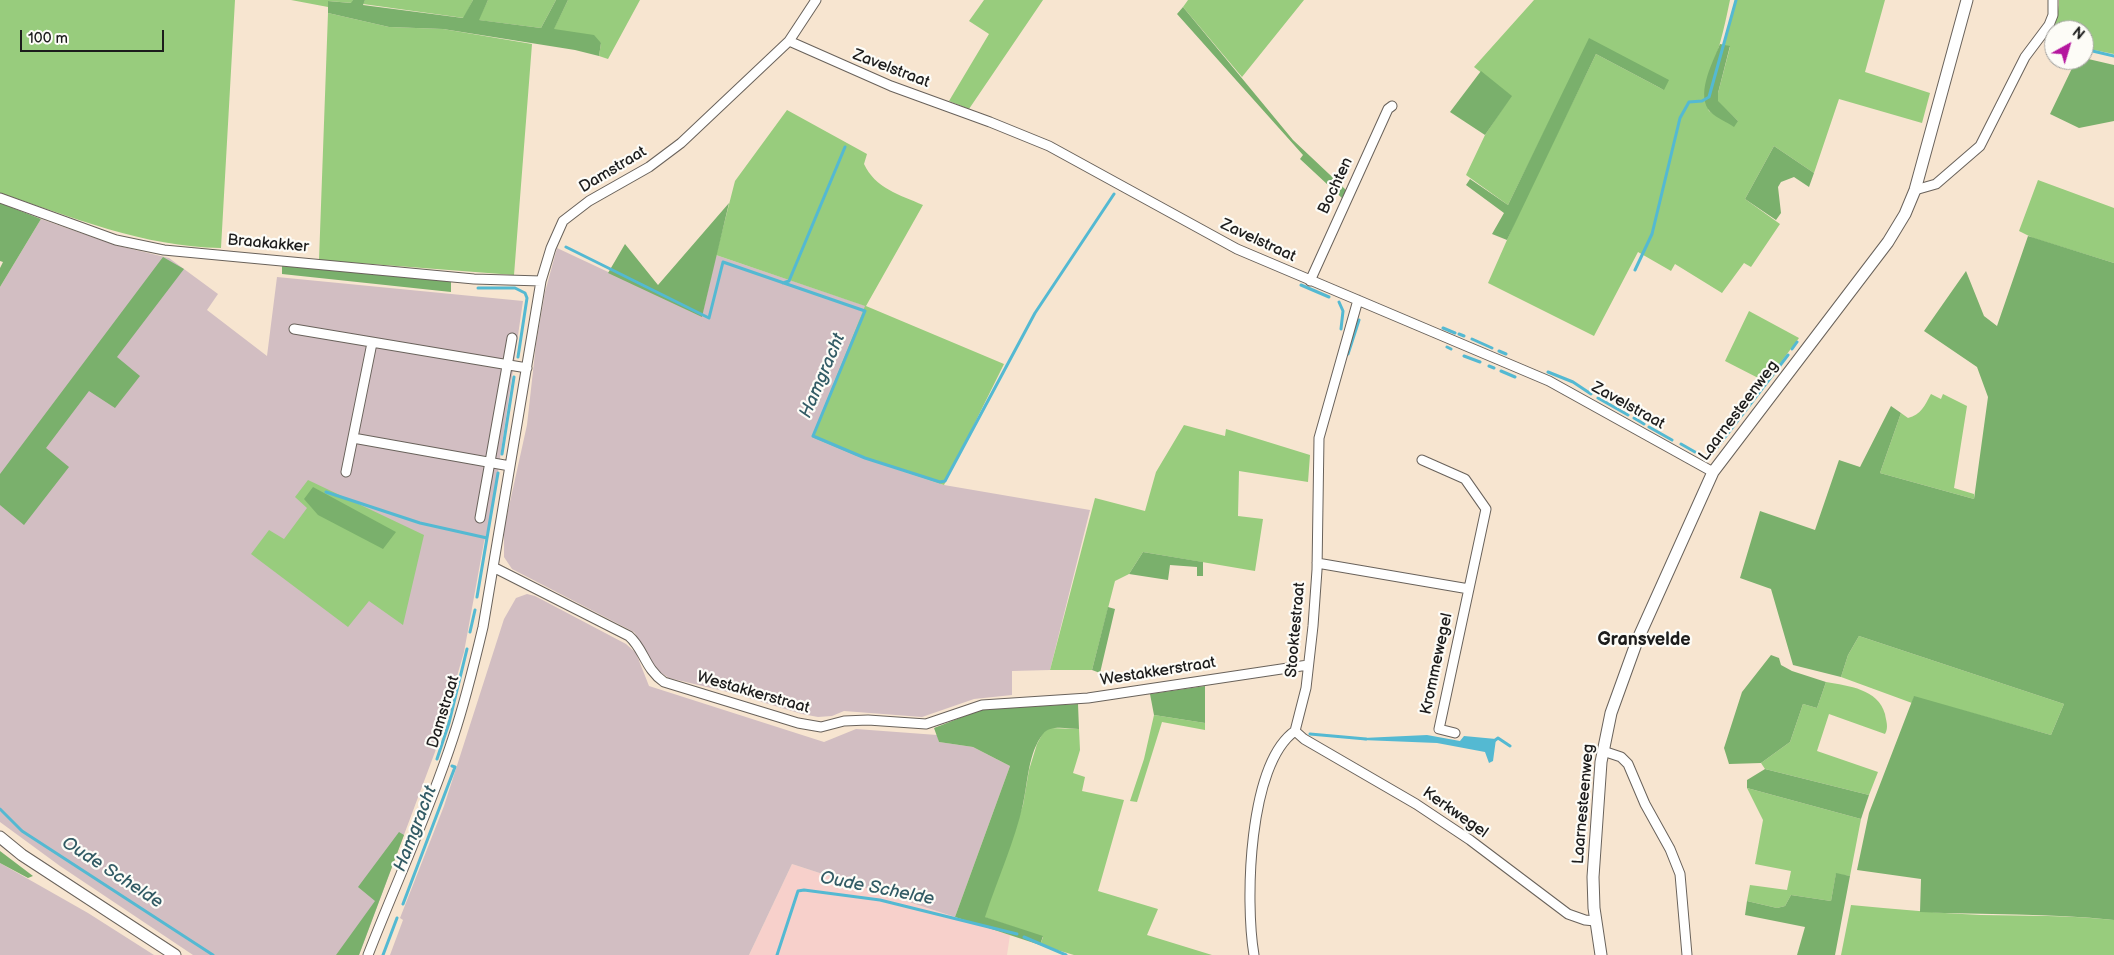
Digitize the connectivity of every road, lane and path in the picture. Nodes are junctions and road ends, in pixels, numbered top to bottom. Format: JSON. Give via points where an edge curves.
{"nodes":[{"id":1,"x":816,"y":0,"type":"edge"},
{"id":2,"x":1967,"y":0,"type":"edge"},
{"id":3,"x":2054,"y":0,"type":"edge"},
{"id":4,"x":789,"y":41,"type":"junction"},
{"id":5,"x":1392,"y":106,"type":"dead end"},
{"id":6,"x":1915,"y":190,"type":"junction"},
{"id":7,"x":0,"y":198,"type":"edge"},
{"id":8,"x":541,"y":281,"type":"junction"},
{"id":9,"x":1310,"y":281,"type":"junction"},
{"id":10,"x":1358,"y":300,"type":"junction"},
{"id":11,"x":294,"y":330,"type":"dead end"},
{"id":12,"x":512,"y":338,"type":"dead end"},
{"id":13,"x":372,"y":343,"type":"junction"},
{"id":14,"x":507,"y":365,"type":"junction"},
{"id":15,"x":527,"y":368,"type":"junction"},
{"id":16,"x":353,"y":438,"type":"junction"},
{"id":17,"x":1422,"y":460,"type":"dead end"},
{"id":18,"x":490,"y":463,"type":"junction"},
{"id":19,"x":510,"y":466,"type":"junction"},
{"id":20,"x":346,"y":472,"type":"dead end"},
{"id":21,"x":1713,"y":472,"type":"junction"},
{"id":22,"x":480,"y":518,"type":"dead end"},
{"id":23,"x":1317,"y":563,"type":"junction"},
{"id":24,"x":493,"y":567,"type":"junction"},
{"id":25,"x":1468,"y":589,"type":"junction"},
{"id":26,"x":1308,"y":665,"type":"junction"},
{"id":27,"x":1295,"y":731,"type":"junction"},
{"id":28,"x":1455,"y":733,"type":"dead end"},
{"id":29,"x":1603,"y":751,"type":"junction"},
{"id":30,"x":0,"y":837,"type":"edge"},
{"id":31,"x":1595,"y":921,"type":"junction"},
{"id":32,"x":175,"y":955,"type":"edge"},
{"id":33,"x":368,"y":955,"type":"edge"},
{"id":34,"x":1254,"y":955,"type":"edge"},
{"id":35,"x":1601,"y":955,"type":"edge"},
{"id":36,"x":1687,"y":955,"type":"edge"}],
"edges":[{"from":1,"to":4,"type":"street","name":"Damstraat"},
{"from":2,"to":6,"type":"street","name":"Laarnesteenweg"},
{"from":3,"to":6,"type":"street","via":[[2049,25],[2025,57],[1980,146],[1936,184]]},
{"from":4,"to":8,"type":"street","name":"Damstraat","via":[[665,156],[589,201],[564,221]]},
{"from":4,"to":9,"type":"street","name":"Zavelstraat","via":[[890,86],[1049,146],[1237,249]]},
{"from":5,"to":9,"type":"street","name":"Bochten"},
{"from":6,"to":21,"type":"street","name":"Laarnesteenweg","via":[[1888,242]]},
{"from":7,"to":8,"type":"street","name":"Braakakker","via":[[116,240],[164,250],[474,279]]},
{"from":8,"to":15,"type":"street","name":"Damstraat"},
{"from":9,"to":10,"type":"street","name":"Zavelstraat"},
{"from":10,"to":21,"type":"street","name":"Zavelstraat","via":[[1549,381]]},
{"from":10,"to":23,"type":"street","name":"Stooktestraat","via":[[1319,438]]},
{"from":11,"to":13,"type":"street"},
{"from":12,"to":14,"type":"street"},
{"from":13,"to":14,"type":"street"},
{"from":13,"to":16,"type":"street"},
{"from":14,"to":15,"type":"street"},
{"from":14,"to":18,"type":"street"},
{"from":15,"to":19,"type":"street","name":"Damstraat"},
{"from":16,"to":18,"type":"street"},
{"from":16,"to":20,"type":"street"},
{"from":17,"to":25,"type":"street","name":"Krommewegel","via":[[1465,479],[1486,509]]},
{"from":18,"to":19,"type":"street"},
{"from":18,"to":22,"type":"street"},
{"from":19,"to":24,"type":"street","name":"Damstraat"},
{"from":21,"to":29,"type":"street","name":"Laarnesteenweg","via":[[1637,641],[1618,692]]},
{"from":23,"to":25,"type":"street"},
{"from":23,"to":26,"type":"street","name":"Stooktestraat"},
{"from":24,"to":26,"type":"street","name":"Westakkerstraat","via":[[629,636],[653,674],[664,682],[821,727],[844,721],[868,720],[926,724],[982,705],[1088,698]]},
{"from":24,"to":33,"type":"street","name":"Damstraat","via":[[483,628],[453,738]]},
{"from":25,"to":28,"type":"street","name":"Krommewegel","via":[[1439,729]]},
{"from":26,"to":27,"type":"street","name":"Stooktestraat"},
{"from":27,"to":31,"type":"street","name":"Kerkwegel","via":[[1470,840],[1568,914]]},
{"from":27,"to":34,"type":"street","name":"Stooktestraat","via":[[1286,737],[1266,774],[1250,859],[1249,902]]},
{"from":29,"to":31,"type":"street","name":"Laarnesteenweg","via":[[1593,877]]},
{"from":29,"to":36,"type":"street","via":[[1621,757],[1628,764],[1677,866],[1684,899]]},
{"from":30,"to":32,"type":"street","via":[[22,855]]},
{"from":31,"to":35,"type":"street","name":"Laarnesteenweg"}]}
